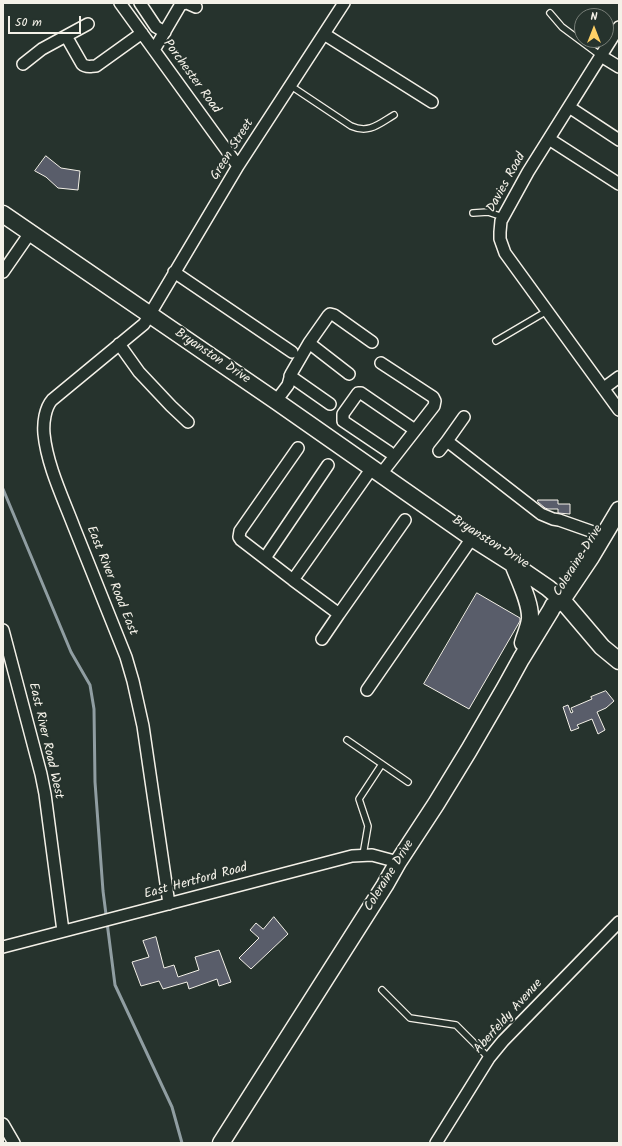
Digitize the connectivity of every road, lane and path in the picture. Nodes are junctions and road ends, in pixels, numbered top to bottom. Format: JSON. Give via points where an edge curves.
{"nodes":[{"id":1,"x":120,"y":3,"type":"edge"},
{"id":2,"x":140,"y":3,"type":"edge"},
{"id":3,"x":344,"y":3,"type":"edge"},
{"id":4,"x":196,"y":7,"type":"dead end"},
{"id":5,"x":550,"y":13,"type":"dead end"},
{"id":6,"x":88,"y":24,"type":"dead end"},
{"id":7,"x":619,"y":27,"type":"edge"},
{"id":8,"x":165,"y":32,"type":"junction"},
{"id":9,"x":142,"y":33,"type":"junction"},
{"id":10,"x":324,"y":34,"type":"junction"},
{"id":11,"x":66,"y":36,"type":"junction"},
{"id":12,"x":154,"y":50,"type":"junction"},
{"id":13,"x":601,"y":56,"type":"junction"},
{"id":14,"x":22,"y":64,"type":"dead end"},
{"id":15,"x":619,"y":67,"type":"edge"},
{"id":16,"x":291,"y":86,"type":"junction"},
{"id":17,"x":432,"y":102,"type":"dead end"},
{"id":18,"x":569,"y":107,"type":"junction"},
{"id":19,"x":394,"y":115,"type":"dead end"},
{"id":20,"x":549,"y":139,"type":"junction"},
{"id":21,"x":619,"y":140,"type":"edge"},
{"id":22,"x":238,"y":166,"type":"junction"},
{"id":23,"x":619,"y":184,"type":"edge"},
{"id":24,"x":472,"y":213,"type":"dead end"},
{"id":25,"x":3,"y":214,"type":"edge"},
{"id":26,"x":503,"y":217,"type":"junction"},
{"id":27,"x":30,"y":233,"type":"junction"},
{"id":28,"x":3,"y":272,"type":"edge"},
{"id":29,"x":174,"y":272,"type":"junction"},
{"id":30,"x":547,"y":311,"type":"junction"},
{"id":31,"x":150,"y":315,"type":"junction"},
{"id":32,"x":496,"y":341,"type":"dead end"},
{"id":33,"x":372,"y":342,"type":"dead end"},
{"id":34,"x":309,"y":343,"type":"junction"},
{"id":35,"x":120,"y":344,"type":"junction"},
{"id":36,"x":292,"y":352,"type":"dead end"},
{"id":37,"x":380,"y":363,"type":"dead end"},
{"id":38,"x":349,"y":374,"type":"dead end"},
{"id":39,"x":290,"y":376,"type":"junction"},
{"id":40,"x":619,"y":377,"type":"edge"},
{"id":41,"x":604,"y":388,"type":"junction"},
{"id":42,"x":276,"y":401,"type":"junction"},
{"id":43,"x":330,"y":404,"type":"dead end"},
{"id":44,"x":619,"y":410,"type":"edge"},
{"id":45,"x":464,"y":416,"type":"dead end"},
{"id":46,"x":188,"y":422,"type":"dead end"},
{"id":47,"x":415,"y":430,"type":"junction"},
{"id":48,"x":447,"y":441,"type":"junction"},
{"id":49,"x":298,"y":448,"type":"dead end"},
{"id":50,"x":439,"y":451,"type":"dead end"},
{"id":51,"x":389,"y":452,"type":"dead end"},
{"id":52,"x":328,"y":465,"type":"dead end"},
{"id":53,"x":377,"y":471,"type":"junction"},
{"id":54,"x":420,"y":501,"type":"junction"},
{"id":55,"x":617,"y":504,"type":"edge"},
{"id":56,"x":405,"y":520,"type":"dead end"},
{"id":57,"x":602,"y":528,"type":"junction"},
{"id":58,"x":472,"y":538,"type":"junction"},
{"id":59,"x":265,"y":558,"type":"junction"},
{"id":60,"x":513,"y":564,"type":"junction"},
{"id":61,"x":293,"y":580,"type":"junction"},
{"id":62,"x":559,"y":596,"type":"junction"},
{"id":63,"x":339,"y":614,"type":"junction"},
{"id":64,"x":3,"y":630,"type":"edge"},
{"id":65,"x":322,"y":639,"type":"dead end"},
{"id":66,"x":619,"y":654,"type":"edge"},
{"id":67,"x":521,"y":659,"type":"junction"},
{"id":68,"x":619,"y":661,"type":"edge"},
{"id":69,"x":367,"y":690,"type":"dead end"},
{"id":70,"x":347,"y":740,"type":"dead end"},
{"id":71,"x":382,"y":764,"type":"junction"},
{"id":72,"x":408,"y":782,"type":"dead end"},
{"id":73,"x":363,"y":855,"type":"junction"},
{"id":74,"x":398,"y":862,"type":"junction"},
{"id":75,"x":169,"y":904,"type":"junction"},
{"id":76,"x":619,"y":922,"type":"edge"},
{"id":77,"x":63,"y":932,"type":"junction"},
{"id":78,"x":3,"y":947,"type":"edge"},
{"id":79,"x":382,"y":990,"type":"dead end"},
{"id":80,"x":489,"y":1058,"type":"junction"},
{"id":81,"x":3,"y":1124,"type":"edge"},
{"id":82,"x":14,"y":1143,"type":"edge"},
{"id":83,"x":221,"y":1143,"type":"edge"},
{"id":84,"x":436,"y":1143,"type":"edge"}],
"edges":[{"from":1,"to":9,"type":"street","name":"Porchester Road"},
{"from":2,"to":8,"type":"street","via":[[156,27]]},
{"from":3,"to":10,"type":"street","name":"Green Street"},
{"from":4,"to":8,"type":"street","via":[[181,4]]},
{"from":5,"to":13,"type":"lane","via":[[562,27]]},
{"from":6,"to":11,"type":"street"},
{"from":7,"to":13,"type":"street","name":"Davies Road"},
{"from":8,"to":12,"type":"street"},
{"from":9,"to":11,"type":"street","via":[[96,66],[82,64]]},
{"from":9,"to":12,"type":"street","name":"Porchester Road"},
{"from":10,"to":16,"type":"street","name":"Green Street"},
{"from":10,"to":17,"type":"street"},
{"from":11,"to":14,"type":"street","via":[[42,48]]},
{"from":12,"to":22,"type":"street","name":"Porchester Road"},
{"from":13,"to":15,"type":"street"},
{"from":13,"to":18,"type":"street","name":"Davies Road"},
{"from":16,"to":19,"type":"lane","via":[[359,129],[373,128]]},
{"from":16,"to":22,"type":"street","name":"Green Street"},
{"from":18,"to":20,"type":"street","name":"Davies Road"},
{"from":18,"to":21,"type":"street"},
{"from":20,"to":23,"type":"street"},
{"from":20,"to":26,"type":"street","name":"Davies Road"},
{"from":22,"to":29,"type":"street","name":"Green Street"},
{"from":24,"to":26,"type":"lane","via":[[488,212]]},
{"from":25,"to":27,"type":"main road","name":"Bryanston Drive"},
{"from":26,"to":30,"type":"street","name":"Davies Road","via":[[500,239],[505,253]]},
{"from":27,"to":28,"type":"street"},
{"from":27,"to":31,"type":"main road","name":"Bryanston Drive"},
{"from":29,"to":31,"type":"street","name":"Green Street"},
{"from":29,"to":36,"type":"street"},
{"from":30,"to":32,"type":"lane"},
{"from":30,"to":41,"type":"street","name":"Davies Road"},
{"from":31,"to":35,"type":"street","name":"East River Road East","via":[[144,324]]},
{"from":31,"to":42,"type":"main road","name":"Bryanston Drive"},
{"from":33,"to":34,"type":"street","via":[[330,314]]},
{"from":34,"to":38,"type":"street"},
{"from":34,"to":39,"type":"street"},
{"from":35,"to":46,"type":"street","via":[[142,376]]},
{"from":35,"to":75,"type":"street","name":"East River Road East","via":[[50,402],[44,433],[48,456],[133,681],[143,726]]},
{"from":37,"to":47,"type":"street","via":[[433,397],[434,406]]},
{"from":39,"to":42,"type":"street","via":[[288,385]]},
{"from":39,"to":43,"type":"street"},
{"from":40,"to":41,"type":"street"},
{"from":41,"to":44,"type":"street","name":"Davies Road"},
{"from":42,"to":53,"type":"main road","name":"Bryanston Drive"},
{"from":45,"to":48,"type":"street"},
{"from":47,"to":51,"type":"street","via":[[362,393],[358,393],[343,414],[343,421]]},
{"from":47,"to":53,"type":"street"},
{"from":48,"to":50,"type":"street"},
{"from":48,"to":57,"type":"street","via":[[541,514],[553,519]]},
{"from":49,"to":59,"type":"street","via":[[240,531],[241,540]]},
{"from":52,"to":59,"type":"street"},
{"from":53,"to":54,"type":"main road","name":"Bryanston Drive"},
{"from":53,"to":61,"type":"street"},
{"from":54,"to":58,"type":"main road","name":"Bryanston Drive"},
{"from":54,"to":62,"type":"main road","name":"Bryanston Drive","via":[[512,556]]},
{"from":55,"to":57,"type":"main road","name":"Coleraine Drive"},
{"from":56,"to":63,"type":"street"},
{"from":57,"to":62,"type":"main road","name":"Coleraine Drive","via":[[591,558]]},
{"from":58,"to":60,"type":"main road","name":"Bryanston Drive"},
{"from":58,"to":69,"type":"street"},
{"from":59,"to":61,"type":"street"},
{"from":60,"to":62,"type":"main road","name":"Bryanston Drive"},
{"from":60,"to":67,"type":"main road","via":[[529,608],[530,618]]},
{"from":61,"to":63,"type":"street"},
{"from":62,"to":66,"type":"main road","via":[[608,640]]},
{"from":62,"to":67,"type":"main road","name":"Coleraine Drive"},
{"from":62,"to":68,"type":"main road","via":[[602,646]]},
{"from":63,"to":65,"type":"street"},
{"from":64,"to":77,"type":"street","name":"East River Road West","via":[[45,794]]},
{"from":67,"to":74,"type":"main road","name":"Coleraine Drive","via":[[469,750]]},
{"from":70,"to":71,"type":"lane"},
{"from":71,"to":72,"type":"lane"},
{"from":71,"to":73,"type":"lane","via":[[359,799],[368,826]]},
{"from":73,"to":74,"type":"street","name":"East Hertford Road"},
{"from":73,"to":75,"type":"street","name":"East Hertford Road"},
{"from":74,"to":83,"type":"main road","name":"Coleraine Drive"},
{"from":75,"to":77,"type":"street","name":"East Hertford Road"},
{"from":76,"to":80,"type":"street","name":"Aberfeldy Avenue"},
{"from":77,"to":78,"type":"street","name":"East Hertford Road"},
{"from":79,"to":80,"type":"lane","via":[[410,1018],[456,1025]]},
{"from":80,"to":84,"type":"street","name":"Aberfeldy Avenue"},
{"from":81,"to":82,"type":"street"}]}
